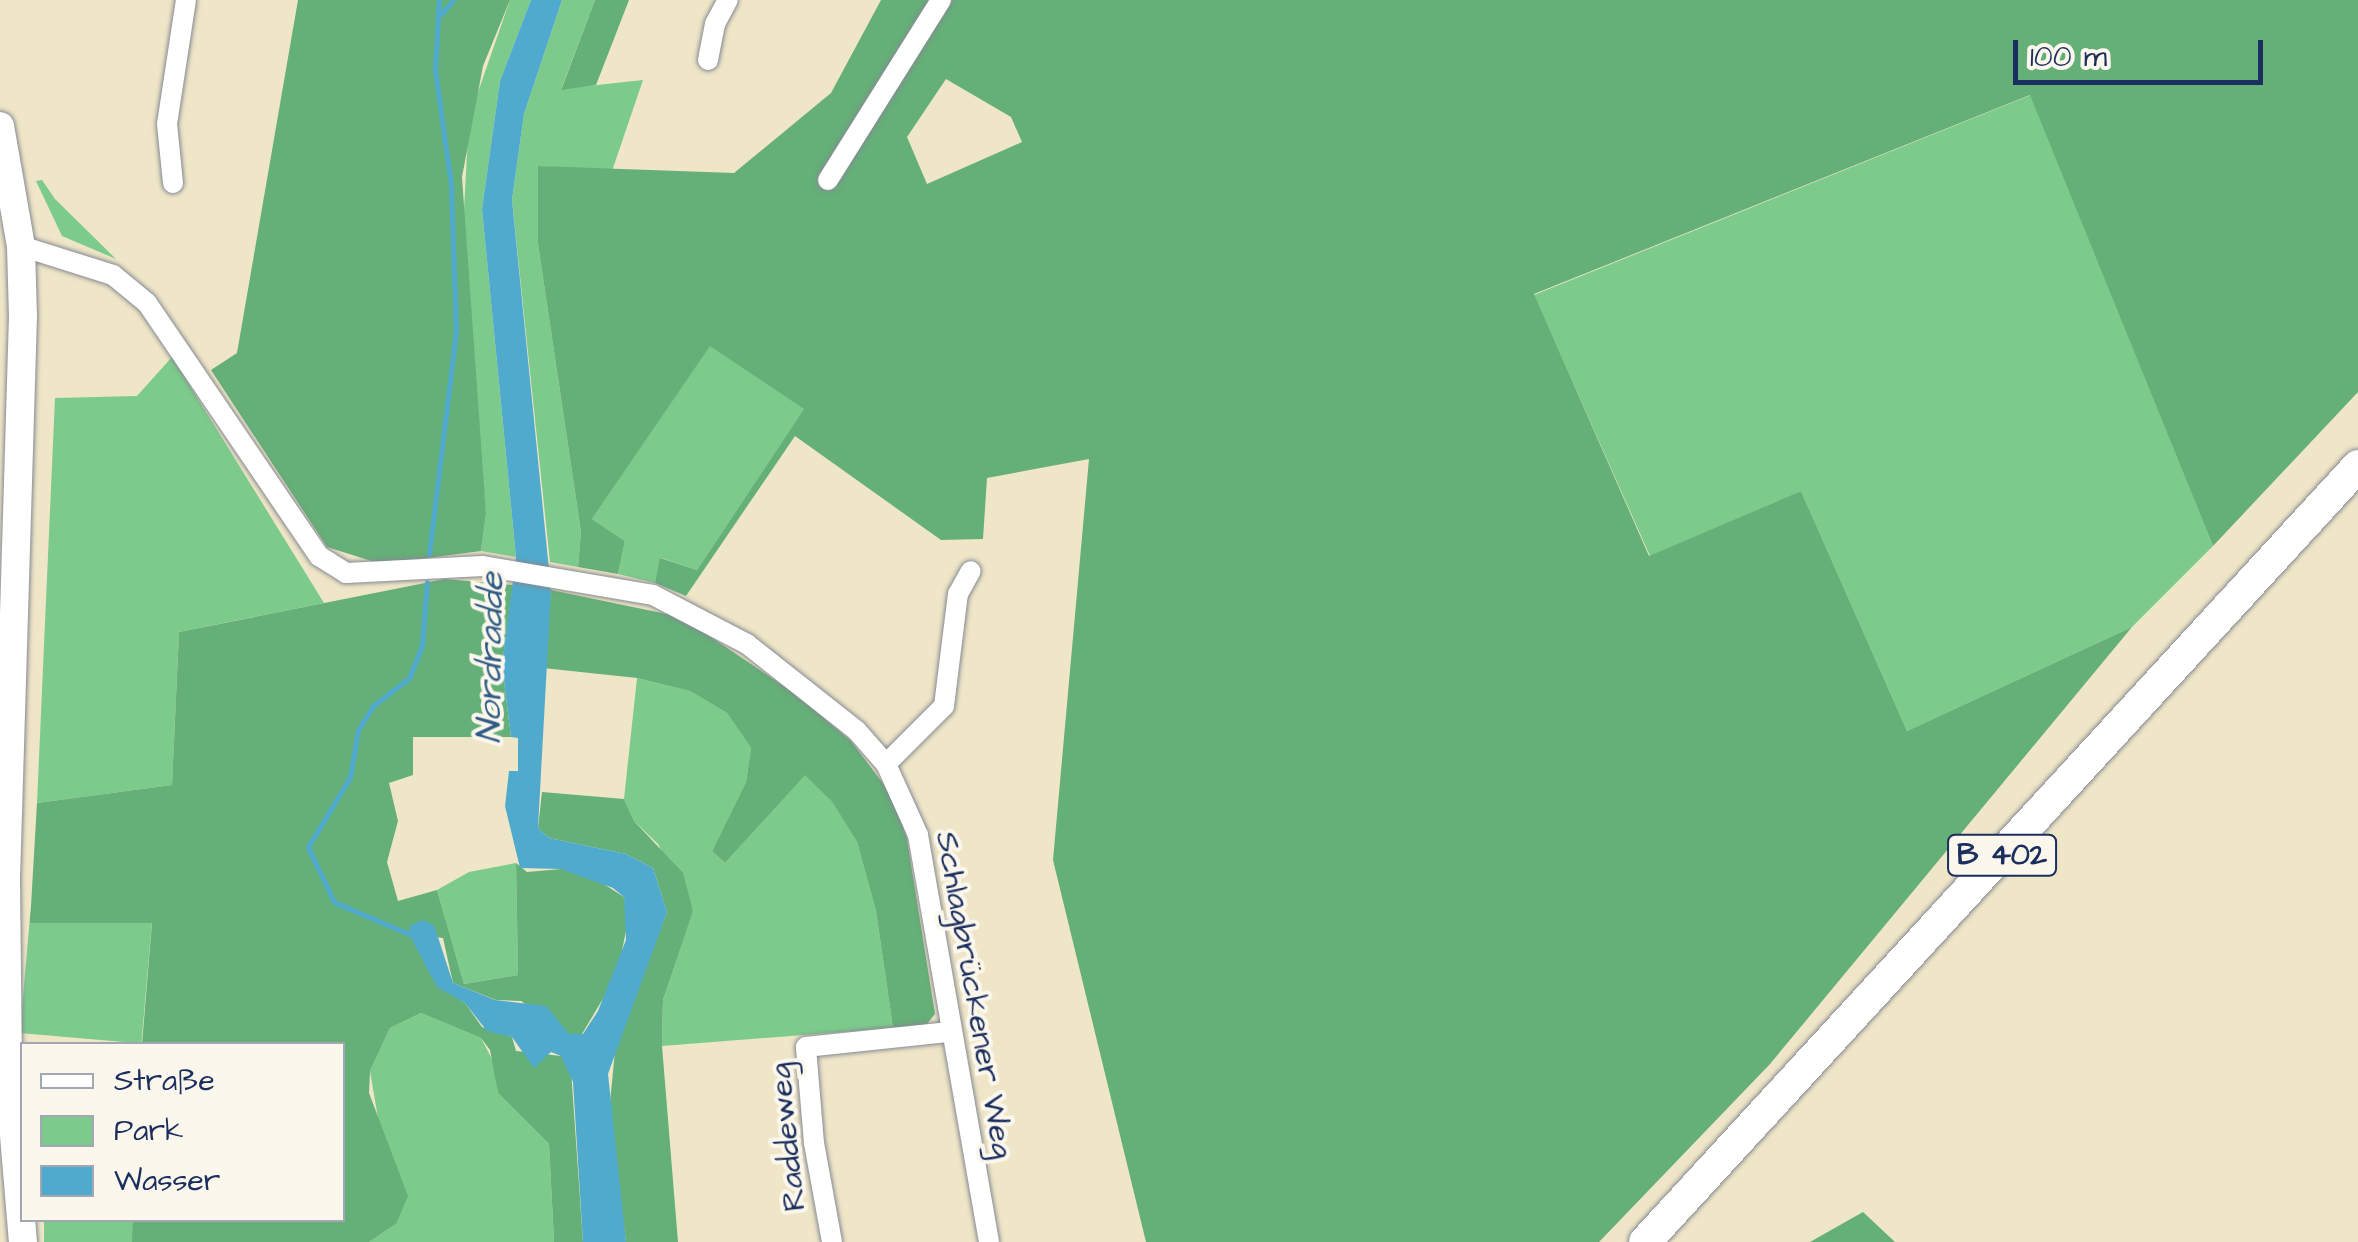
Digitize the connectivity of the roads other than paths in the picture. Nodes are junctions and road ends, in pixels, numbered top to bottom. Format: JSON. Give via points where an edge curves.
{"nodes":[{"id":1,"x":186,"y":0,"type":"edge"},
{"id":2,"x":728,"y":0,"type":"edge"},
{"id":3,"x":941,"y":0,"type":"edge"},
{"id":4,"x":708,"y":60,"type":"dead end"},
{"id":5,"x":0,"y":126,"type":"edge"},
{"id":6,"x":828,"y":180,"type":"dead end"},
{"id":7,"x":173,"y":183,"type":"dead end"},
{"id":8,"x":21,"y":246,"type":"junction"},
{"id":9,"x":2358,"y":466,"type":"edge"},
{"id":10,"x":971,"y":571,"type":"dead end"},
{"id":11,"x":886,"y":764,"type":"junction"},
{"id":12,"x":3,"y":880,"type":"edge"},
{"id":13,"x":948,"y":1032,"type":"junction"},
{"id":14,"x":20,"y":1206,"type":"edge"},
{"id":15,"x":832,"y":1242,"type":"edge"},
{"id":16,"x":989,"y":1242,"type":"edge"},
{"id":17,"x":1645,"y":1242,"type":"edge"}],
"edges":[{"from":1,"to":7,"type":"street","via":[[168,124]]},
{"from":2,"to":4,"type":"street"},
{"from":3,"to":6,"type":"street"},
{"from":5,"to":8,"type":"street"},
{"from":8,"to":11,"type":"street","name":"Schlagbrückener Weg","via":[[113,275],[147,303],[319,556],[346,573],[483,566],[653,595],[703,616],[801,682]]},
{"from":8,"to":12,"type":"street"},
{"from":9,"to":17,"type":"main road","number":"B 402"},
{"from":10,"to":11,"type":"street","via":[[958,594],[944,706]]},
{"from":11,"to":13,"type":"street","name":"Schlagbrückener Weg","via":[[918,835]]},
{"from":12,"to":14,"type":"street"},
{"from":13,"to":15,"type":"street","name":"Raddeweg","via":[[806,1047]]},
{"from":13,"to":16,"type":"street","name":"Schlagbrückener Weg"}]}
